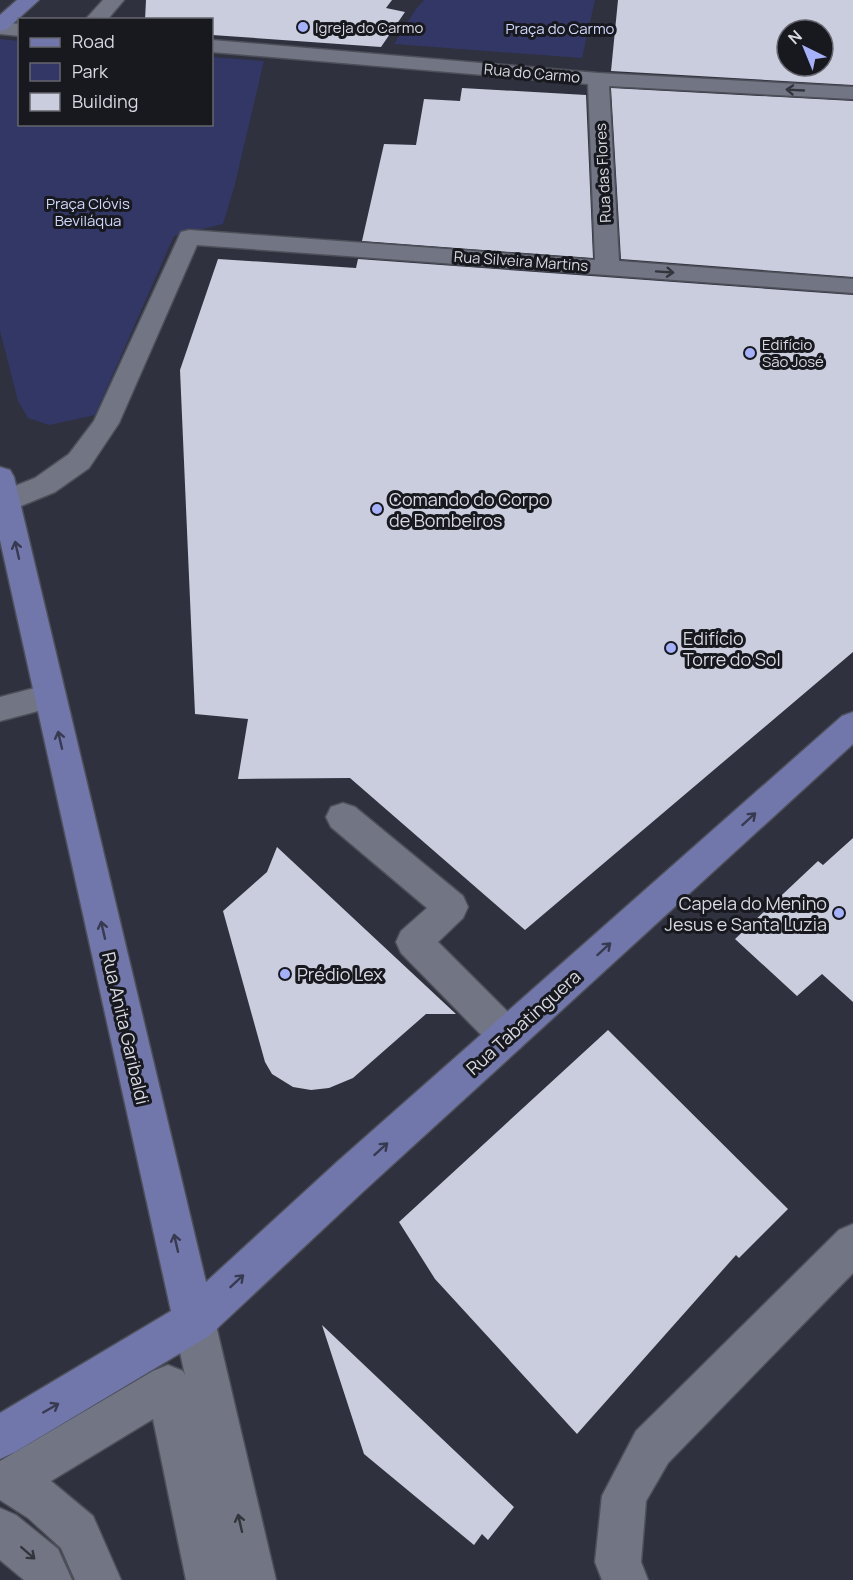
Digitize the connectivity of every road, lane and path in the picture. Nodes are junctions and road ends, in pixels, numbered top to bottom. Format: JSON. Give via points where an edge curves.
{"nodes":[{"id":1,"x":29,"y":0,"type":"edge"},
{"id":2,"x":114,"y":0,"type":"edge"},
{"id":3,"x":97,"y":18,"type":"edge"},
{"id":4,"x":0,"y":26,"type":"edge"},
{"id":5,"x":18,"y":30,"type":"edge"},
{"id":6,"x":213,"y":46,"type":"edge"},
{"id":7,"x":598,"y":79,"type":"junction"},
{"id":8,"x":853,"y":93,"type":"edge"},
{"id":9,"x":607,"y":268,"type":"junction"},
{"id":10,"x":853,"y":286,"type":"edge"},
{"id":11,"x":3,"y":489,"type":"edge"},
{"id":12,"x":50,"y":696,"type":"junction"},
{"id":13,"x":0,"y":709,"type":"edge"},
{"id":14,"x":853,"y":725,"type":"edge"},
{"id":15,"x":342,"y":817,"type":"dead end"},
{"id":16,"x":507,"y":1036,"type":"junction"},
{"id":17,"x":853,"y":1244,"type":"edge"},
{"id":18,"x":194,"y":1320,"type":"junction"},
{"id":19,"x":0,"y":1437,"type":"edge"},
{"id":20,"x":0,"y":1531,"type":"edge"},
{"id":21,"x":49,"y":1580,"type":"edge"},
{"id":22,"x":98,"y":1580,"type":"edge"},
{"id":23,"x":209,"y":1580,"type":"edge"},
{"id":24,"x":253,"y":1580,"type":"edge"},
{"id":25,"x":625,"y":1580,"type":"edge"}],
"edges":[{"from":1,"to":4,"type":"main road"},
{"from":2,"to":3,"type":"street"},
{"from":4,"to":5,"type":"street"},
{"from":6,"to":7,"type":"street","name":"Rua do Carmo"},
{"from":8,"to":7,"type":"street","name":"Rua do Carmo","one_way":true},
{"from":7,"to":9,"type":"street","name":"Rua das Flores"},
{"from":9,"to":10,"type":"street","name":"Rua Silveira Martins","one_way":true},
{"from":9,"to":11,"type":"street","name":"Rua Silveira Martins","via":[[189,237],[106,423],[79,460],[45,485]]},
{"from":12,"to":11,"type":"main road","name":"Rua Anita Garibaldi","one_way":true},
{"from":12,"to":13,"type":"street"},
{"from":18,"to":12,"type":"main road","name":"Rua Anita Garibaldi","one_way":true},
{"from":16,"to":14,"type":"main road","name":"Rua Tabatinguera","one_way":true},
{"from":15,"to":16,"type":"street","via":[[451,907],[414,942]]},
{"from":18,"to":16,"type":"main road","name":"Rua Tabatinguera","one_way":true},
{"from":17,"to":25,"type":"street","via":[[652,1447],[624,1496],[618,1562]]},
{"from":19,"to":18,"type":"main road","name":"Rua Tabatinguera","one_way":true},
{"from":24,"to":18,"type":"street","name":"Rua Anita Garibaldi","one_way":true},
{"from":20,"to":21,"type":"street","one_way":true,"via":[[42,1565]]},
{"from":22,"to":23,"type":"street","via":[[77,1532],[10,1480],[168,1386]]}]}
